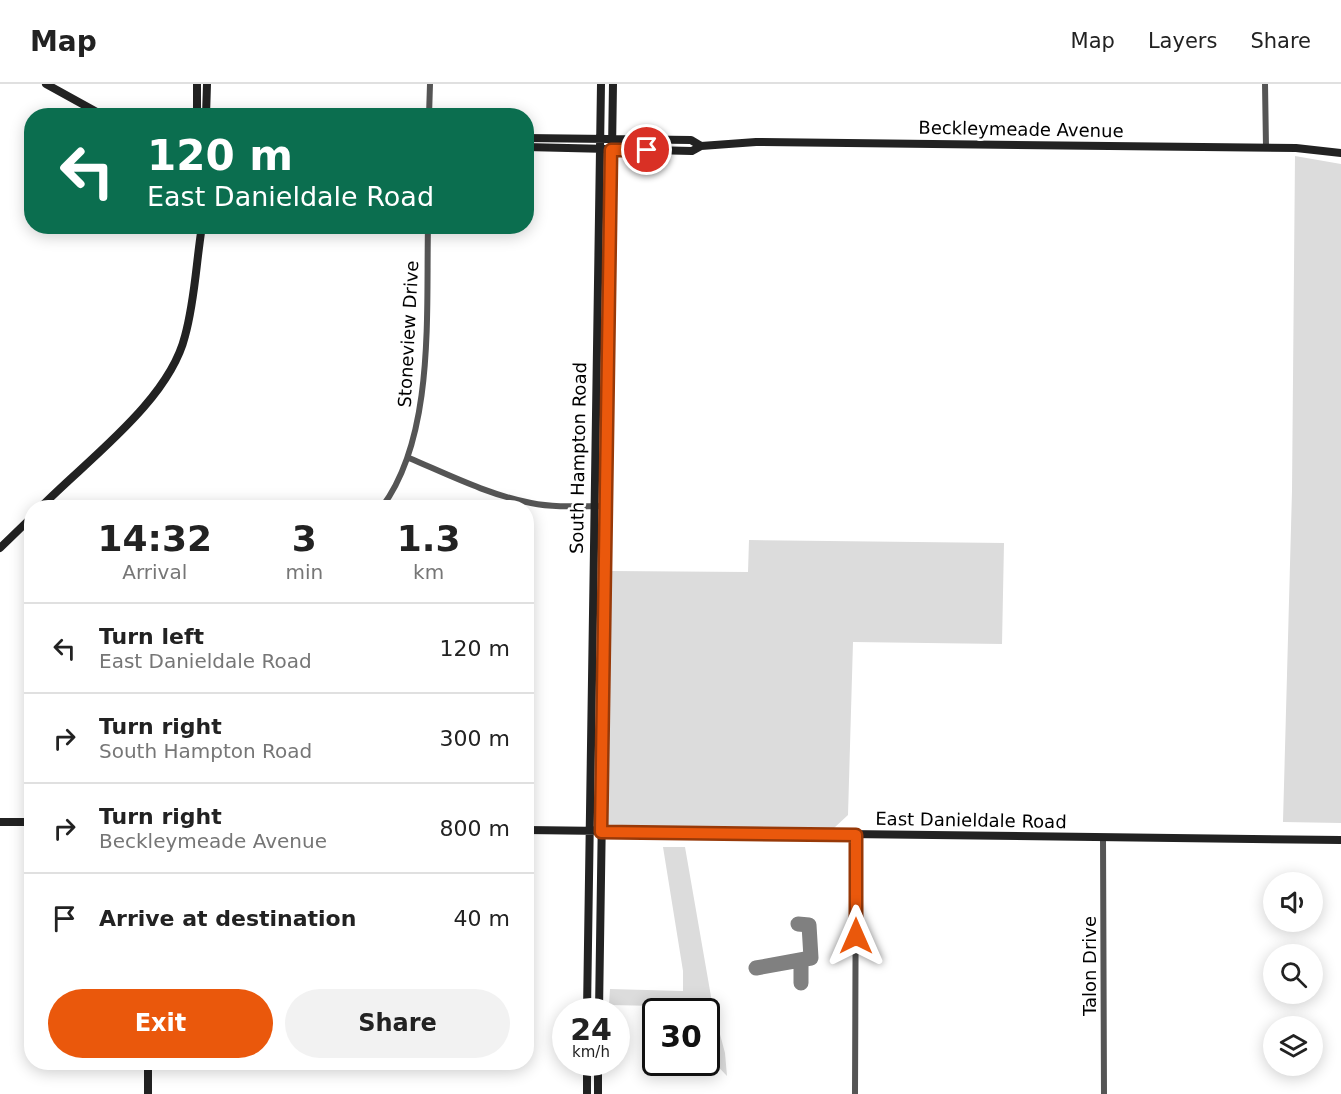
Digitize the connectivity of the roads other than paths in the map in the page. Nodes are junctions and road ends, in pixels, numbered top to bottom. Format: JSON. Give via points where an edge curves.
{"nodes":[{"id":1,"x":46,"y":84,"type":"edge"},
{"id":2,"x":197,"y":84,"type":"edge"},
{"id":3,"x":207,"y":84,"type":"edge"},
{"id":4,"x":430,"y":84,"type":"edge"},
{"id":5,"x":602,"y":84,"type":"edge"},
{"id":6,"x":613,"y":84,"type":"edge"},
{"id":7,"x":1265,"y":84,"type":"edge"},
{"id":8,"x":90,"y":108,"type":"edge"},
{"id":9,"x":197,"y":108,"type":"edge"},
{"id":10,"x":206,"y":108,"type":"edge"},
{"id":11,"x":429,"y":108,"type":"edge"},
{"id":12,"x":601,"y":121,"type":"junction"},
{"id":13,"x":534,"y":139,"type":"edge"},
{"id":14,"x":600,"y":140,"type":"junction"},
{"id":15,"x":580,"y":144,"type":"junction"},
{"id":16,"x":611,"y":145,"type":"junction"},
{"id":17,"x":534,"y":147,"type":"edge"},
{"id":18,"x":1266,"y":147,"type":"junction"},
{"id":19,"x":600,"y":149,"type":"junction"},
{"id":20,"x":1341,"y":153,"type":"edge"},
{"id":21,"x":600,"y":168,"type":"junction"},
{"id":22,"x":201,"y":234,"type":"edge"},
{"id":23,"x":428,"y":234,"type":"edge"},
{"id":24,"x":409,"y":458,"type":"junction"},
{"id":25,"x":48,"y":500,"type":"edge"},
{"id":26,"x":386,"y":500,"type":"edge"},
{"id":27,"x":526,"y":500,"type":"edge"},
{"id":28,"x":534,"y":502,"type":"edge"},
{"id":29,"x":594,"y":506,"type":"junction"},
{"id":30,"x":606,"y":506,"type":"junction"},
{"id":31,"x":24,"y":525,"type":"edge"},
{"id":32,"x":0,"y":548,"type":"edge"},
{"id":33,"x":592,"y":666,"type":"junction"},
{"id":34,"x":603,"y":666,"type":"junction"},
{"id":35,"x":0,"y":822,"type":"edge"},
{"id":36,"x":24,"y":822,"type":"edge"},
{"id":37,"x":534,"y":830,"type":"edge"},
{"id":38,"x":589,"y":832,"type":"junction"},
{"id":39,"x":601,"y":832,"type":"junction"},
{"id":40,"x":856,"y":835,"type":"junction"},
{"id":41,"x":1103,"y":838,"type":"junction"},
{"id":42,"x":1341,"y":840,"type":"edge"},
{"id":43,"x":588,"y":962,"type":"junction"},
{"id":44,"x":599,"y":963,"type":"junction"},
{"id":45,"x":587,"y":998,"type":"edge"},
{"id":46,"x":599,"y":998,"type":"edge"},
{"id":47,"x":148,"y":1070,"type":"edge"},
{"id":48,"x":587,"y":1076,"type":"edge"},
{"id":49,"x":598,"y":1076,"type":"edge"},
{"id":50,"x":148,"y":1094,"type":"edge"},
{"id":51,"x":587,"y":1094,"type":"edge"},
{"id":52,"x":598,"y":1094,"type":"edge"},
{"id":53,"x":855,"y":1094,"type":"edge"},
{"id":54,"x":1104,"y":1094,"type":"edge"}],
"edges":[{"from":1,"to":8,"type":"street"},
{"from":2,"to":9,"type":"street"},
{"from":3,"to":10,"type":"street"},
{"from":4,"to":11,"type":"street"},
{"from":5,"to":12,"type":"street","name":"South Hampton Road"},
{"from":6,"to":16,"type":"street","name":"South Hampton Road"},
{"from":7,"to":18,"type":"street"},
{"from":12,"to":14,"type":"street","name":"South Hampton Road"},
{"from":12,"to":15,"type":"street"},
{"from":13,"to":15,"type":"street","name":"Beckleymeade Avenue"},
{"from":14,"to":15,"type":"street","name":"Beckleymeade Avenue"},
{"from":14,"to":16,"type":"street","name":"Beckleymeade Avenue"},
{"from":14,"to":19,"type":"street","name":"South Hampton Road"},
{"from":15,"to":17,"type":"street","name":"Beckleymeade Avenue"},
{"from":15,"to":19,"type":"street","name":"Beckleymeade Avenue"},
{"from":15,"to":21,"type":"street"},
{"from":16,"to":18,"type":"street","name":"Beckleymeade Avenue","via":[[691,140],[701,146],[756,142]]},
{"from":16,"to":19,"type":"street","name":"Beckleymeade Avenue"},
{"from":16,"to":30,"type":"street","name":"South Hampton Road"},
{"from":18,"to":20,"type":"street","name":"Beckleymeade Avenue"},
{"from":19,"to":21,"type":"street","name":"South Hampton Road"},
{"from":21,"to":29,"type":"street","name":"South Hampton Road"},
{"from":22,"to":25,"type":"street","via":[[185,338],[166,376],[118,434]]},
{"from":23,"to":24,"type":"street","name":"Stoneview Drive","via":[[421,408]]},
{"from":24,"to":26,"type":"street","name":"Stoneview Drive"},
{"from":24,"to":27,"type":"street","via":[[504,496]]},
{"from":28,"to":29,"type":"street"},
{"from":29,"to":30,"type":"street"},
{"from":29,"to":33,"type":"street","name":"South Hampton Road"},
{"from":30,"to":34,"type":"street","name":"South Hampton Road"},
{"from":31,"to":32,"type":"street"},
{"from":33,"to":34,"type":"street"},
{"from":33,"to":38,"type":"street","name":"South Hampton Road"},
{"from":34,"to":39,"type":"street","name":"South Hampton Road"},
{"from":35,"to":36,"type":"street"},
{"from":37,"to":38,"type":"street","name":"East Danieldale Road"},
{"from":38,"to":39,"type":"street","name":"East Danieldale Road"},
{"from":38,"to":43,"type":"street","name":"South Hampton Road"},
{"from":39,"to":40,"type":"street","name":"East Danieldale Road"},
{"from":39,"to":44,"type":"street","name":"South Hampton Road"},
{"from":40,"to":41,"type":"street","name":"East Danieldale Road"},
{"from":40,"to":53,"type":"street"},
{"from":41,"to":42,"type":"street","name":"East Danieldale Road"},
{"from":41,"to":54,"type":"street","name":"Talon Drive"},
{"from":43,"to":44,"type":"street"},
{"from":43,"to":45,"type":"street","name":"South Hampton Road"},
{"from":44,"to":46,"type":"street","name":"South Hampton Road"},
{"from":47,"to":50,"type":"street"},
{"from":48,"to":51,"type":"street"},
{"from":49,"to":52,"type":"street"}]}
